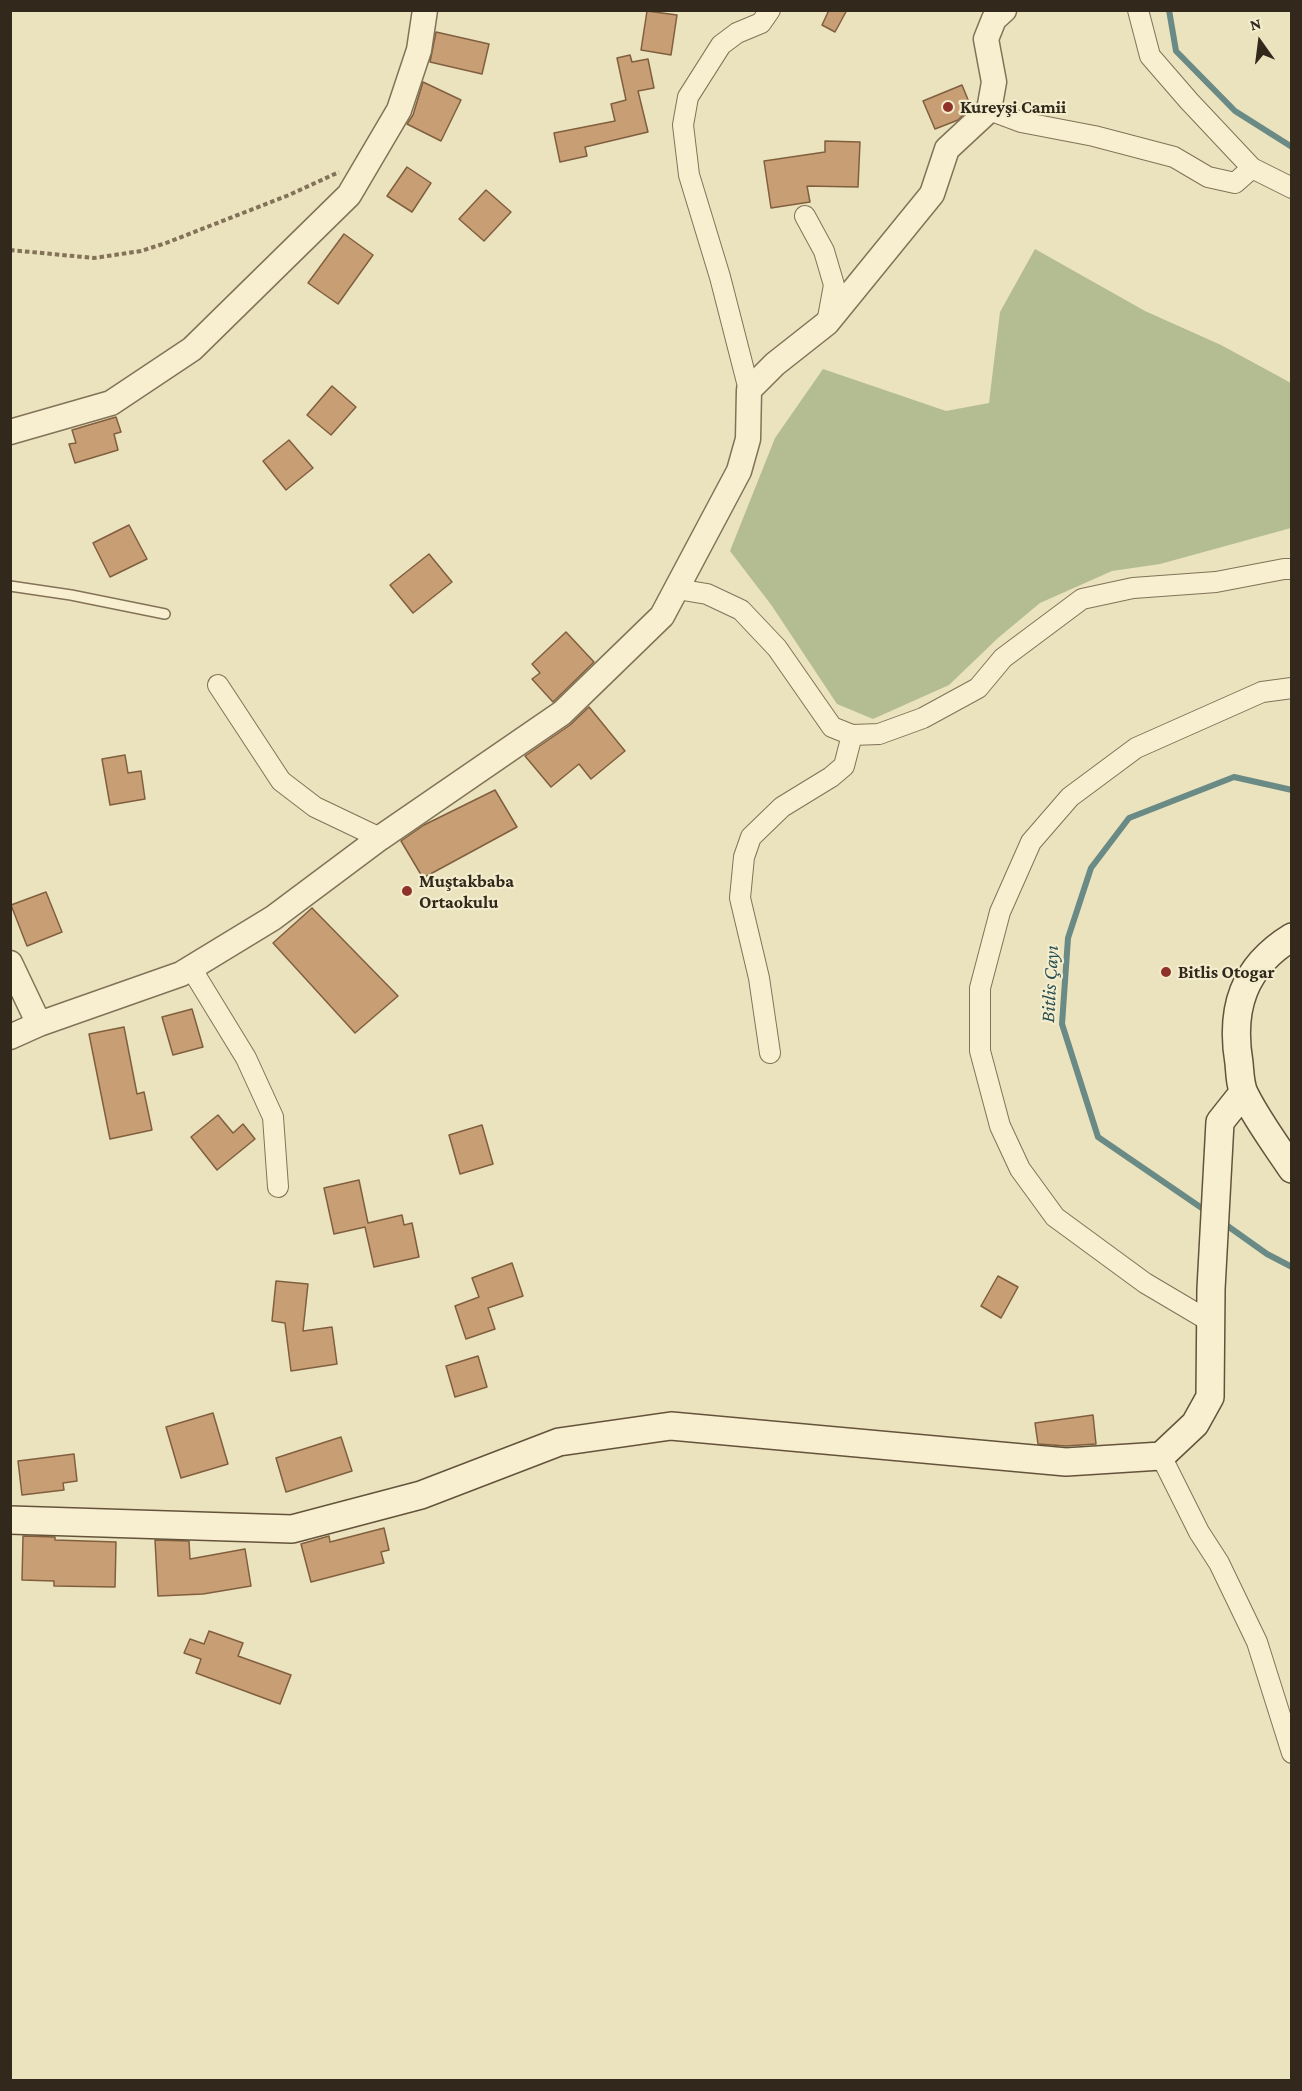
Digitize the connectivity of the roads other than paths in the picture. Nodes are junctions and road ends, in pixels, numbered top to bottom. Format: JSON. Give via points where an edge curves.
{"nodes":[{"id":1,"x":425,"y":10,"type":"edge"},
{"id":2,"x":770,"y":10,"type":"edge"},
{"id":3,"x":1004,"y":10,"type":"edge"},
{"id":4,"x":1138,"y":10,"type":"edge"},
{"id":5,"x":989,"y":110,"type":"junction"},
{"id":6,"x":1252,"y":168,"type":"junction"},
{"id":7,"x":1292,"y":188,"type":"edge"},
{"id":8,"x":805,"y":216,"type":"dead end"},
{"id":9,"x":827,"y":323,"type":"junction"},
{"id":10,"x":749,"y":390,"type":"junction"},
{"id":11,"x":10,"y":432,"type":"edge"},
{"id":12,"x":1292,"y":569,"type":"edge"},
{"id":13,"x":10,"y":586,"type":"edge"},
{"id":14,"x":677,"y":589,"type":"junction"},
{"id":15,"x":165,"y":614,"type":"dead end"},
{"id":16,"x":218,"y":685,"type":"dead end"},
{"id":17,"x":1292,"y":688,"type":"edge"},
{"id":18,"x":852,"y":735,"type":"junction"},
{"id":19,"x":380,"y":838,"type":"junction"},
{"id":20,"x":1292,"y":937,"type":"edge"},
{"id":21,"x":10,"y":963,"type":"edge"},
{"id":22,"x":191,"y":968,"type":"junction"},
{"id":23,"x":39,"y":1023,"type":"junction"},
{"id":24,"x":10,"y":1037,"type":"edge"},
{"id":25,"x":770,"y":1053,"type":"dead end"},
{"id":26,"x":1243,"y":1093,"type":"junction"},
{"id":27,"x":1292,"y":1169,"type":"edge"},
{"id":28,"x":278,"y":1187,"type":"dead end"},
{"id":29,"x":1211,"y":1322,"type":"junction"},
{"id":30,"x":1161,"y":1456,"type":"junction"},
{"id":31,"x":10,"y":1520,"type":"edge"},
{"id":32,"x":1292,"y":1753,"type":"edge"}],
"edges":[{"from":1,"to":11,"type":"street","via":[[419,50],[399,110],[349,195],[192,350],[111,403]]},
{"from":2,"to":10,"type":"street","via":[[761,23],[721,45],[688,97],[683,125],[689,175]]},
{"from":3,"to":5,"type":"street","via":[[994,19],[986,39],[994,82]]},
{"from":4,"to":6,"type":"street","via":[[1150,56]]},
{"from":5,"to":6,"type":"street","via":[[1022,122],[1094,135],[1174,157],[1208,177],[1235,183]]},
{"from":5,"to":9,"type":"street","via":[[947,149],[932,194]]},
{"from":6,"to":7,"type":"street"},
{"from":8,"to":9,"type":"street","via":[[824,251],[834,285]]},
{"from":9,"to":10,"type":"street"},
{"from":10,"to":14,"type":"street","via":[[748,439],[739,471]]},
{"from":12,"to":18,"type":"street","via":[[1216,582],[1133,588],[1082,599],[1003,658],[978,688],[923,718],[879,734]]},
{"from":13,"to":15,"type":"lane"},
{"from":14,"to":18,"type":"street","via":[[707,594],[741,610],[777,648],[832,727]]},
{"from":14,"to":19,"type":"street","via":[[663,616],[562,713]]},
{"from":16,"to":19,"type":"street","via":[[280,781],[315,807]]},
{"from":17,"to":29,"type":"street","via":[[1262,692],[1136,748],[1070,797],[1031,842],[1000,912],[980,988],[980,1051],[1000,1126],[1020,1169],[1055,1217],[1145,1283]]},
{"from":18,"to":25,"type":"street","via":[[844,766],[782,807],[752,837],[744,857],[740,898],[759,978]]},
{"from":19,"to":22,"type":"street","via":[[273,918]]},
{"from":20,"to":26,"type":"main road","via":[[1256,966],[1239,1000],[1235,1039]]},
{"from":21,"to":23,"type":"street"},
{"from":22,"to":23,"type":"street"},
{"from":22,"to":28,"type":"street","via":[[246,1058],[273,1117]]},
{"from":23,"to":24,"type":"street"},
{"from":26,"to":27,"type":"main road"},
{"from":26,"to":29,"type":"main road","via":[[1220,1122]]},
{"from":29,"to":30,"type":"main road","via":[[1210,1397],[1194,1424]]},
{"from":30,"to":31,"type":"main road","via":[[1066,1462],[671,1426],[559,1442],[422,1495],[292,1529]]},
{"from":30,"to":32,"type":"street","via":[[1257,1642]]}]}
